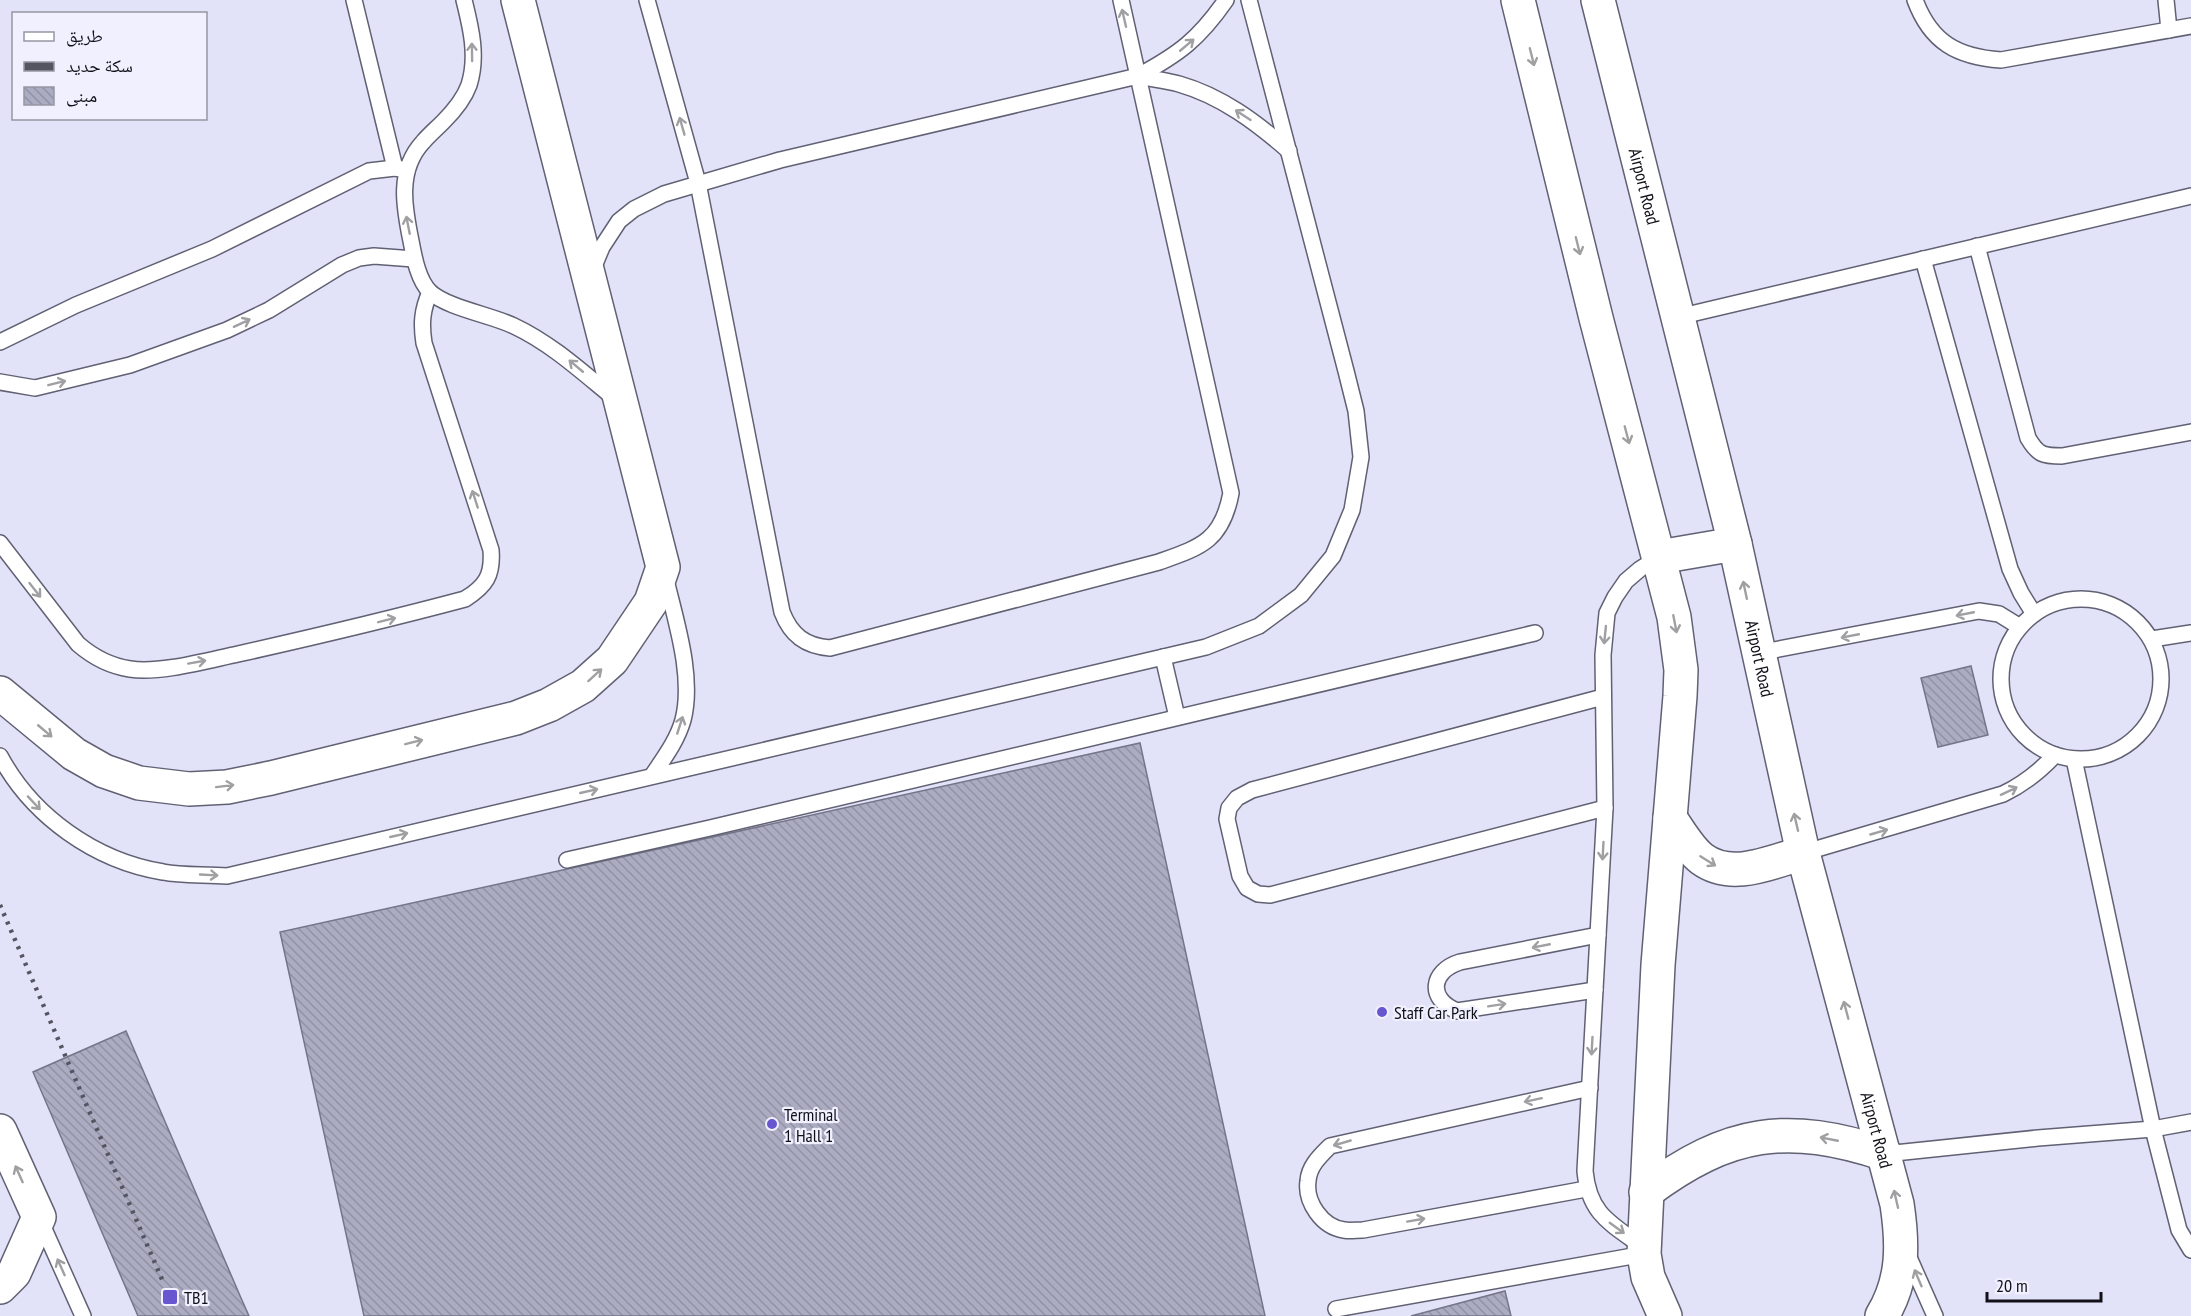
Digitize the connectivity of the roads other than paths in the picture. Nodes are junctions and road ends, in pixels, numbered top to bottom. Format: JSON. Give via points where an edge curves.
{"nodes":[{"id":1,"x":354,"y":0,"type":"edge"},
{"id":2,"x":464,"y":0,"type":"edge"},
{"id":3,"x":518,"y":0,"type":"edge"},
{"id":4,"x":647,"y":0,"type":"edge"},
{"id":5,"x":1120,"y":0,"type":"edge"},
{"id":6,"x":1226,"y":0,"type":"edge"},
{"id":7,"x":1249,"y":0,"type":"edge"},
{"id":8,"x":1518,"y":0,"type":"edge"},
{"id":9,"x":1598,"y":0,"type":"edge"},
{"id":10,"x":1916,"y":0,"type":"edge"},
{"id":11,"x":2166,"y":0,"type":"edge"},
{"id":12,"x":2191,"y":26,"type":"edge"},
{"id":13,"x":2169,"y":30,"type":"junction"},
{"id":14,"x":1137,"y":76,"type":"junction"},
{"id":15,"x":1289,"y":151,"type":"junction"},
{"id":16,"x":401,"y":169,"type":"junction"},
{"id":17,"x":698,"y":183,"type":"junction"},
{"id":18,"x":2191,"y":196,"type":"edge"},
{"id":19,"x":1977,"y":246,"type":"junction"},
{"id":20,"x":414,"y":259,"type":"junction"},
{"id":21,"x":1923,"y":259,"type":"junction"},
{"id":22,"x":589,"y":277,"type":"junction"},
{"id":23,"x":429,"y":292,"type":"junction"},
{"id":24,"x":1678,"y":317,"type":"junction"},
{"id":25,"x":0,"y":342,"type":"edge"},
{"id":26,"x":0,"y":382,"type":"edge"},
{"id":27,"x":621,"y":404,"type":"junction"},
{"id":28,"x":2191,"y":432,"type":"edge"},
{"id":29,"x":0,"y":543,"type":"edge"},
{"id":30,"x":1735,"y":544,"type":"junction"},
{"id":31,"x":1659,"y":557,"type":"junction"},
{"id":32,"x":663,"y":567,"type":"junction"},
{"id":33,"x":2034,"y":614,"type":"junction"},
{"id":34,"x":2019,"y":627,"type":"junction"},
{"id":35,"x":1535,"y":633,"type":"dead end"},
{"id":36,"x":2191,"y":633,"type":"edge"},
{"id":37,"x":2152,"y":639,"type":"junction"},
{"id":38,"x":1758,"y":653,"type":"junction"},
{"id":39,"x":1164,"y":657,"type":"junction"},
{"id":40,"x":0,"y":693,"type":"edge"},
{"id":41,"x":1603,"y":697,"type":"junction"},
{"id":42,"x":1177,"y":717,"type":"junction"},
{"id":43,"x":2055,"y":755,"type":"junction"},
{"id":44,"x":0,"y":756,"type":"edge"},
{"id":45,"x":2074,"y":759,"type":"junction"},
{"id":46,"x":652,"y":776,"type":"junction"},
{"id":47,"x":1605,"y":808,"type":"junction"},
{"id":48,"x":1670,"y":818,"type":"junction"},
{"id":49,"x":1803,"y":854,"type":"junction"},
{"id":50,"x":567,"y":860,"type":"dead end"},
{"id":51,"x":1599,"y":936,"type":"junction"},
{"id":52,"x":1595,"y":990,"type":"junction"},
{"id":53,"x":1590,"y":1088,"type":"junction"},
{"id":54,"x":2191,"y":1122,"type":"edge"},
{"id":55,"x":2153,"y":1129,"type":"junction"},
{"id":56,"x":0,"y":1131,"type":"edge"},
{"id":57,"x":1885,"y":1154,"type":"junction"},
{"id":58,"x":1586,"y":1190,"type":"junction"},
{"id":59,"x":1646,"y":1192,"type":"junction"},
{"id":60,"x":39,"y":1217,"type":"junction"},
{"id":61,"x":1902,"y":1241,"type":"junction"},
{"id":62,"x":2191,"y":1250,"type":"edge"},
{"id":63,"x":1644,"y":1251,"type":"junction"},
{"id":64,"x":0,"y":1287,"type":"edge"},
{"id":65,"x":1336,"y":1309,"type":"dead end"},
{"id":66,"x":83,"y":1316,"type":"edge"},
{"id":67,"x":1665,"y":1316,"type":"edge"},
{"id":68,"x":1882,"y":1316,"type":"edge"},
{"id":69,"x":1935,"y":1316,"type":"edge"}],
"edges":[{"from":1,"to":16,"type":"lane"},
{"from":16,"to":2,"type":"lane","one_way":true,"via":[[455,110],[469,87],[474,55]]},
{"from":3,"to":22,"type":"street"},
{"from":17,"to":4,"type":"lane","one_way":true},
{"from":14,"to":5,"type":"lane","one_way":true},
{"from":14,"to":6,"type":"lane","one_way":true,"via":[[1171,59],[1212,20]]},
{"from":7,"to":15,"type":"lane"},
{"from":8,"to":31,"type":"street","one_way":true},
{"from":9,"to":24,"type":"street","name":"Airport Road"},
{"from":10,"to":13,"type":"lane","via":[[1932,32],[1956,51],[1977,58],[2001,60]]},
{"from":11,"to":13,"type":"lane"},
{"from":12,"to":13,"type":"lane"},
{"from":15,"to":14,"type":"lane","one_way":true,"via":[[1238,111],[1208,96],[1178,83]]},
{"from":14,"to":17,"type":"lane"},
{"from":14,"to":17,"type":"lane","via":[[1231,493],[1216,533],[1200,547],[1167,560],[830,648],[816,647],[797,637],[788,628],[782,612]]},
{"from":15,"to":39,"type":"lane","via":[[1356,411],[1362,457],[1352,510],[1333,556],[1301,595],[1258,626],[1206,647]]},
{"from":20,"to":16,"type":"lane","one_way":true},
{"from":16,"to":25,"type":"lane","via":[[369,171],[212,249],[76,304]]},
{"from":17,"to":22,"type":"lane","via":[[664,194],[619,221]]},
{"from":18,"to":19,"type":"lane"},
{"from":19,"to":21,"type":"lane"},
{"from":19,"to":28,"type":"lane","via":[[2028,438],[2035,449],[2046,456],[2062,456]]},
{"from":20,"to":23,"type":"lane"},
{"from":26,"to":20,"type":"lane","one_way":true,"via":[[35,388],[130,365],[238,325],[359,258]]},
{"from":21,"to":24,"type":"lane"},
{"from":21,"to":33,"type":"lane","via":[[2010,569]]},
{"from":22,"to":27,"type":"street"},
{"from":27,"to":23,"type":"lane","one_way":true,"via":[[541,340]]},
{"from":29,"to":23,"type":"lane","one_way":true,"via":[[78,644],[92,656],[132,670],[218,658],[321,636],[465,599],[481,590],[492,563],[491,550],[424,343],[422,309]]},
{"from":24,"to":30,"type":"street","name":"Airport Road"},
{"from":27,"to":32,"type":"street"},
{"from":30,"to":31,"type":"street"},
{"from":38,"to":30,"type":"street","name":"Airport Road","one_way":true},
{"from":31,"to":41,"type":"lane","one_way":true,"via":[[1626,581],[1607,613]]},
{"from":31,"to":48,"type":"street","one_way":true,"via":[[1674,617],[1681,670]]},
{"from":40,"to":32,"type":"street","one_way":true,"via":[[74,754],[104,771],[160,787],[227,787],[504,720],[549,705],[583,686],[612,660],[651,602]]},
{"from":46,"to":32,"type":"lane","one_way":true,"via":[[673,745],[687,695],[682,648]]},
{"from":33,"to":34,"type":"lane"},
{"from":33,"to":37,"type":"lane","via":[[2069,599],[2108,602],[2140,623]]},
{"from":34,"to":38,"type":"lane","one_way":true,"via":[[1999,614],[1979,611]]},
{"from":34,"to":43,"type":"lane","via":[[2002,662],[2004,700],[2022,734]]},
{"from":35,"to":42,"type":"lane"},
{"from":36,"to":37,"type":"lane"},
{"from":37,"to":45,"type":"lane","via":[[2162,675],[2154,714],[2129,743],[2112,753]]},
{"from":49,"to":38,"type":"street","name":"Airport Road","one_way":true},
{"from":39,"to":42,"type":"lane"},
{"from":39,"to":46,"type":"lane"},
{"from":41,"to":47,"type":"lane"},
{"from":41,"to":47,"type":"lane","via":[[1252,790],[1237,798],[1227,819],[1240,876],[1247,888],[1270,895]]},
{"from":42,"to":50,"type":"lane"},
{"from":43,"to":45,"type":"lane"},
{"from":49,"to":43,"type":"lane","one_way":true,"via":[[2003,794],[2026,783]]},
{"from":44,"to":46,"type":"lane","one_way":true,"via":[[33,803],[70,836],[122,861],[163,872],[227,876]]},
{"from":45,"to":55,"type":"lane"},
{"from":47,"to":51,"type":"lane","one_way":true},
{"from":48,"to":49,"type":"street","one_way":true,"via":[[1702,859],[1718,867],[1736,870]]},
{"from":48,"to":59,"type":"street"},
{"from":57,"to":49,"type":"street","name":"Airport Road","one_way":true},
{"from":51,"to":52,"type":"lane"},
{"from":51,"to":52,"type":"lane","one_way":true,"via":[[1449,965],[1436,985],[1438,997],[1457,1011]]},
{"from":52,"to":53,"type":"lane","one_way":true},
{"from":53,"to":58,"type":"lane"},
{"from":53,"to":58,"type":"lane","one_way":true,"via":[[1330,1146],[1315,1161],[1308,1181],[1310,1202],[1322,1220],[1341,1230],[1363,1230]]},
{"from":54,"to":55,"type":"lane"},
{"from":55,"to":57,"type":"lane"},
{"from":55,"to":62,"type":"lane","via":[[2180,1230]]},
{"from":60,"to":56,"type":"street","one_way":true},
{"from":57,"to":59,"type":"street","one_way":true,"via":[[1814,1136],[1778,1135],[1742,1141],[1700,1156]]},
{"from":61,"to":57,"type":"street","name":"Airport Road","one_way":true},
{"from":58,"to":63,"type":"lane","one_way":true,"via":[[1605,1219]]},
{"from":59,"to":63,"type":"street"},
{"from":60,"to":64,"type":"street","via":[[14,1273]]},
{"from":66,"to":60,"type":"lane","one_way":true},
{"from":61,"to":68,"type":"street","name":"Airport Road","via":[[1898,1278]]},
{"from":69,"to":61,"type":"lane","one_way":true},
{"from":63,"to":65,"type":"lane"},
{"from":63,"to":67,"type":"street","via":[[1648,1277]]}]}
